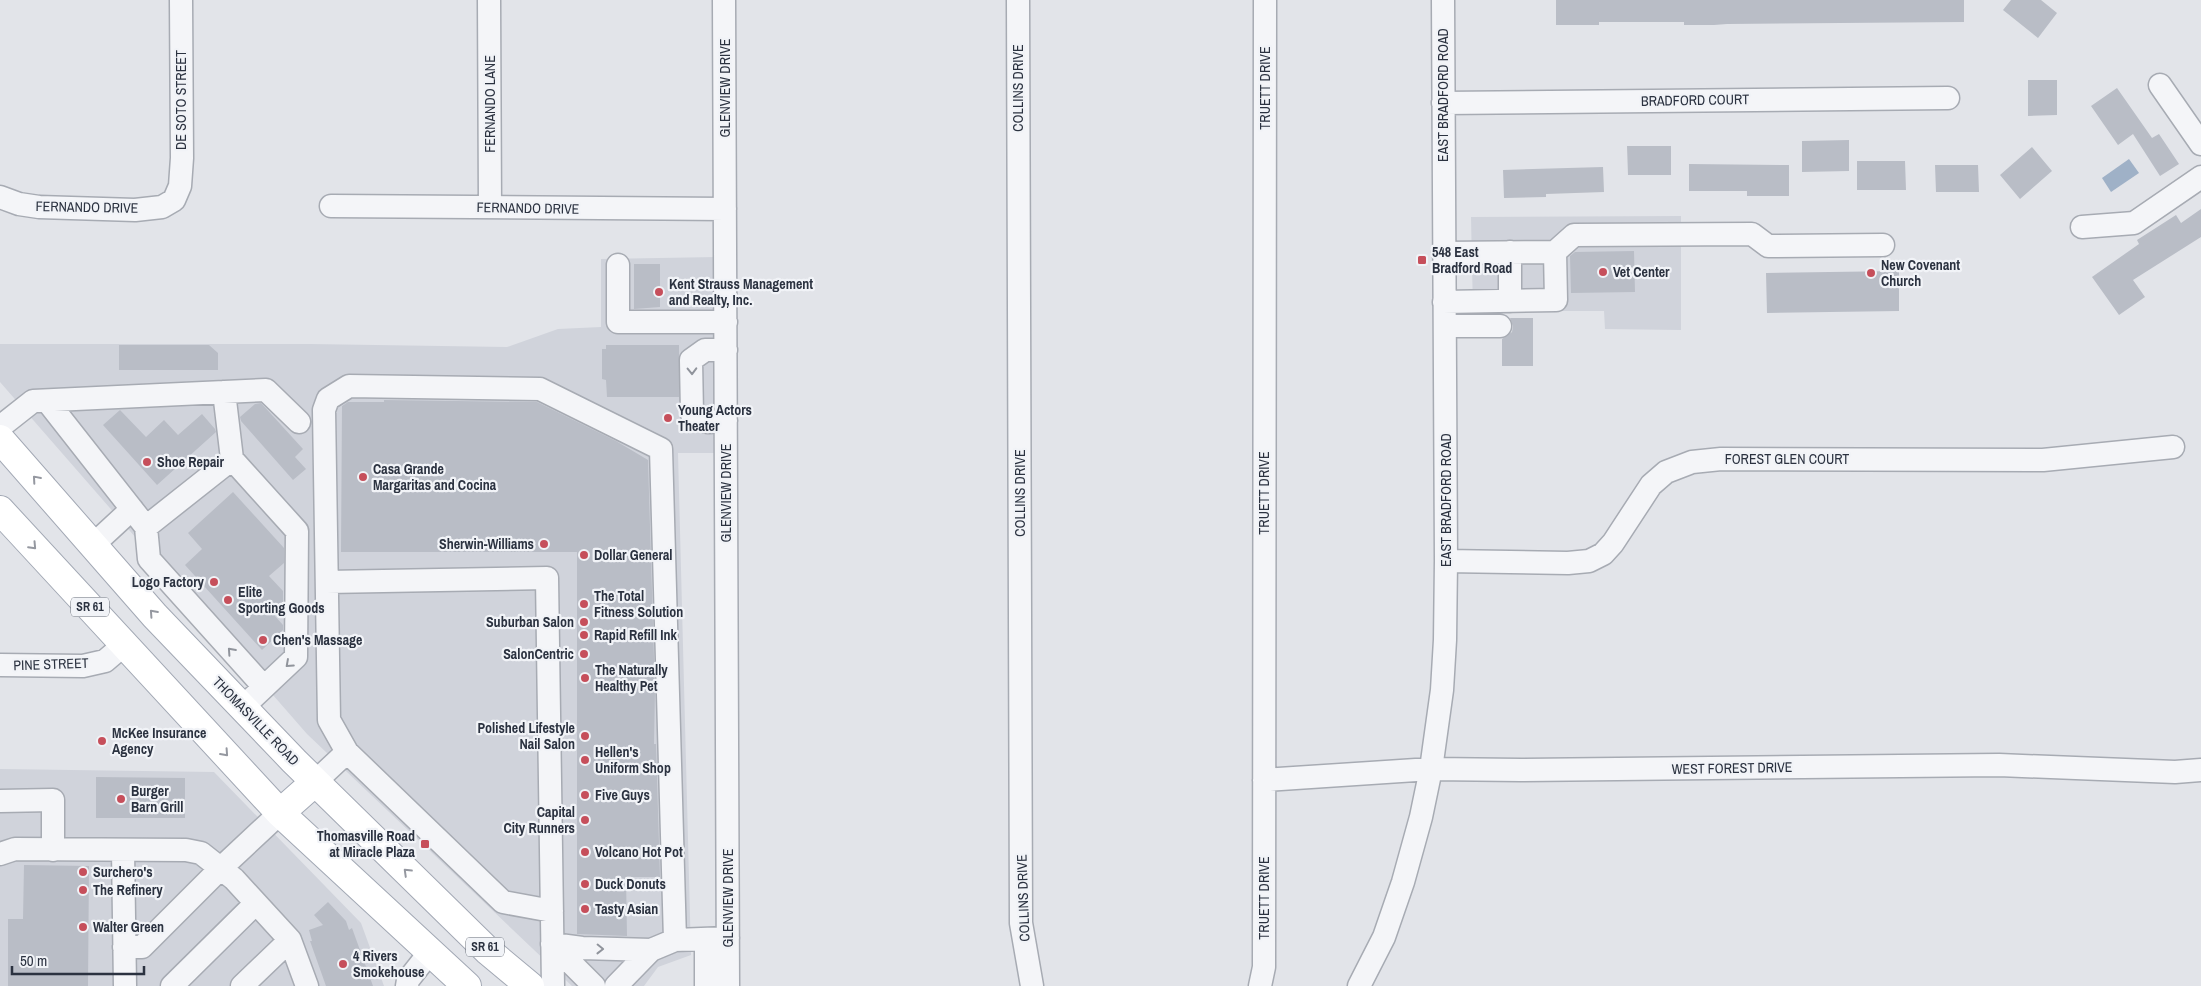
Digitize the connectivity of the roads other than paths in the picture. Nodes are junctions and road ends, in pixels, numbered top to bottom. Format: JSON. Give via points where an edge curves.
{"nodes":[{"id":1,"x":181,"y":0,"type":"edge"},
{"id":2,"x":489,"y":0,"type":"edge"},
{"id":3,"x":724,"y":0,"type":"edge"},
{"id":4,"x":1018,"y":0,"type":"edge"},
{"id":5,"x":1265,"y":0,"type":"edge"},
{"id":6,"x":1443,"y":0,"type":"edge"},
{"id":7,"x":2160,"y":85,"type":"dead end"},
{"id":8,"x":1948,"y":98,"type":"dead end"},
{"id":9,"x":1442,"y":103,"type":"junction"},
{"id":10,"x":2201,"y":144,"type":"edge"},
{"id":11,"x":2201,"y":177,"type":"edge"},
{"id":12,"x":0,"y":197,"type":"edge"},
{"id":13,"x":174,"y":200,"type":"joint"},
{"id":14,"x":331,"y":206,"type":"dead end"},
{"id":15,"x":490,"y":207,"type":"junction"},
{"id":16,"x":725,"y":209,"type":"junction"},
{"id":17,"x":2082,"y":227,"type":"dead end"},
{"id":18,"x":1883,"y":245,"type":"dead end"},
{"id":19,"x":1510,"y":252,"type":"junction"},
{"id":20,"x":1555,"y":252,"type":"junction"},
{"id":21,"x":1443,"y":253,"type":"junction"},
{"id":22,"x":618,"y":265,"type":"dead end"},
{"id":23,"x":1510,"y":301,"type":"junction"},
{"id":24,"x":1444,"y":302,"type":"junction"},
{"id":25,"x":726,"y":322,"type":"junction"},
{"id":26,"x":1445,"y":326,"type":"junction"},
{"id":27,"x":1500,"y":326,"type":"dead end"},
{"id":28,"x":726,"y":350,"type":"junction"},
{"id":29,"x":224,"y":392,"type":"junction"},
{"id":30,"x":47,"y":401,"type":"junction"},
{"id":31,"x":726,"y":421,"type":"junction"},
{"id":32,"x":300,"y":422,"type":"dead end"},
{"id":33,"x":2,"y":442,"type":"edge"},
{"id":34,"x":2173,"y":447,"type":"dead end"},
{"id":35,"x":232,"y":459,"type":"junction"},
{"id":36,"x":132,"y":509,"type":"junction"},
{"id":37,"x":0,"y":510,"type":"edge"},
{"id":38,"x":146,"y":527,"type":"junction"},
{"id":39,"x":93,"y":545,"type":"junction"},
{"id":40,"x":1446,"y":561,"type":"junction"},
{"id":41,"x":327,"y":582,"type":"junction"},
{"id":42,"x":181,"y":642,"type":"junction"},
{"id":43,"x":125,"y":644,"type":"junction"},
{"id":44,"x":0,"y":665,"type":"edge"},
{"id":45,"x":153,"y":674,"type":"junction"},
{"id":46,"x":264,"y":687,"type":"junction"},
{"id":47,"x":243,"y":707,"type":"junction"},
{"id":48,"x":347,"y":752,"type":"junction"},
{"id":49,"x":1431,"y":769,"type":"junction"},
{"id":50,"x":2201,"y":770,"type":"edge"},
{"id":51,"x":1264,"y":780,"type":"junction"},
{"id":52,"x":315,"y":782,"type":"junction"},
{"id":53,"x":0,"y":801,"type":"edge"},
{"id":54,"x":280,"y":814,"type":"junction"},
{"id":55,"x":52,"y":850,"type":"junction"},
{"id":56,"x":123,"y":850,"type":"junction"},
{"id":57,"x":0,"y":854,"type":"edge"},
{"id":58,"x":220,"y":869,"type":"junction"},
{"id":59,"x":256,"y":904,"type":"junction"},
{"id":60,"x":552,"y":911,"type":"junction"},
{"id":61,"x":728,"y":938,"type":"junction"},
{"id":62,"x":706,"y":939,"type":"junction"},
{"id":63,"x":290,"y":940,"type":"junction"},
{"id":64,"x":675,"y":940,"type":"junction"},
{"id":65,"x":552,"y":944,"type":"junction"},
{"id":66,"x":124,"y":947,"type":"junction"},
{"id":67,"x":651,"y":950,"type":"junction"},
{"id":68,"x":430,"y":952,"type":"junction"},
{"id":69,"x":125,"y":986,"type":"edge"},
{"id":70,"x":172,"y":986,"type":"edge"},
{"id":71,"x":242,"y":986,"type":"edge"},
{"id":72,"x":307,"y":986,"type":"edge"},
{"id":73,"x":407,"y":986,"type":"edge"},
{"id":74,"x":467,"y":986,"type":"edge"},
{"id":75,"x":530,"y":986,"type":"edge"},
{"id":76,"x":553,"y":986,"type":"edge"},
{"id":77,"x":594,"y":986,"type":"edge"},
{"id":78,"x":616,"y":986,"type":"edge"},
{"id":79,"x":706,"y":986,"type":"edge"},
{"id":80,"x":728,"y":986,"type":"edge"},
{"id":81,"x":1032,"y":986,"type":"edge"},
{"id":82,"x":1260,"y":986,"type":"edge"},
{"id":83,"x":1359,"y":986,"type":"edge"}],
"edges":[{"from":1,"to":13,"type":"street","name":"DE SOTO STREET","via":[[182,158],[180,186]]},
{"from":2,"to":15,"type":"street","name":"FERNANDO LANE"},
{"from":3,"to":16,"type":"street","name":"GLENVIEW DRIVE"},
{"from":4,"to":81,"type":"street","name":"COLLINS DRIVE","via":[[1021,923]]},
{"from":5,"to":51,"type":"street","name":"TRUETT DRIVE"},
{"from":6,"to":9,"type":"street","name":"EAST BRADFORD ROAD"},
{"from":7,"to":10,"type":"street"},
{"from":8,"to":9,"type":"street","name":"BRADFORD COURT"},
{"from":9,"to":21,"type":"street","name":"EAST BRADFORD ROAD"},
{"from":11,"to":17,"type":"street","via":[[2134,223]]},
{"from":12,"to":13,"type":"street","name":"FERNANDO DRIVE","via":[[39,207],[135,210],[162,207]]},
{"from":14,"to":15,"type":"street","name":"FERNANDO DRIVE"},
{"from":15,"to":16,"type":"street","name":"FERNANDO DRIVE"},
{"from":16,"to":25,"type":"street","name":"GLENVIEW DRIVE"},
{"from":18,"to":20,"type":"street","via":[[1768,246],[1752,234],[1574,235]]},
{"from":19,"to":20,"type":"street"},
{"from":19,"to":21,"type":"street"},
{"from":19,"to":23,"type":"street"},
{"from":20,"to":23,"type":"street","via":[[1556,300]]},
{"from":21,"to":24,"type":"street","name":"EAST BRADFORD ROAD"},
{"from":22,"to":25,"type":"street","via":[[618,322]]},
{"from":23,"to":24,"type":"street"},
{"from":24,"to":26,"type":"street","name":"EAST BRADFORD ROAD"},
{"from":25,"to":28,"type":"street","name":"GLENVIEW DRIVE"},
{"from":26,"to":27,"type":"street"},
{"from":26,"to":40,"type":"street","name":"EAST BRADFORD ROAD"},
{"from":28,"to":31,"type":"street","name":"GLENVIEW DRIVE"},
{"from":28,"to":31,"type":"street","one_way":true,"via":[[705,350],[692,360],[692,414],[708,422]]},
{"from":29,"to":30,"type":"street"},
{"from":29,"to":32,"type":"street","via":[[266,390]]},
{"from":29,"to":35,"type":"street"},
{"from":30,"to":33,"type":"street","via":[[33,402]]},
{"from":30,"to":36,"type":"street"},
{"from":31,"to":61,"type":"street","name":"GLENVIEW DRIVE"},
{"from":39,"to":33,"type":"main road","name":"THOMASVILLE ROAD","number":"SR 61","one_way":true},
{"from":34,"to":40,"type":"street","name":"FOREST GLEN COURT","via":[[2043,460],[1721,459],[1692,462],[1666,472],[1652,485],[1613,544],[1603,554],[1588,561]]},
{"from":35,"to":38,"type":"street"},
{"from":35,"to":46,"type":"street","one_way":true,"via":[[297,531],[296,657]]},
{"from":36,"to":38,"type":"street"},
{"from":36,"to":39,"type":"street"},
{"from":37,"to":43,"type":"main road","number":"SR 61","one_way":true},
{"from":46,"to":38,"type":"street","one_way":true,"via":[[149,559]]},
{"from":42,"to":39,"type":"main road","name":"THOMASVILLE ROAD","number":"SR 61","one_way":true},
{"from":40,"to":49,"type":"street","name":"EAST BRADFORD ROAD","via":[[1446,640]]},
{"from":41,"to":48,"type":"street","via":[[329,720]]},
{"from":41,"to":60,"type":"street","via":[[547,578]]},
{"from":41,"to":64,"type":"street","via":[[324,410],[328,399],[349,386],[540,389],[661,449]]},
{"from":42,"to":45,"type":"main road"},
{"from":42,"to":47,"type":"main road","name":"THOMASVILLE ROAD","number":"SR 61"},
{"from":43,"to":44,"type":"street","name":"PINE STREET","via":[[105,661],[83,666]]},
{"from":43,"to":45,"type":"main road","number":"SR 61"},
{"from":45,"to":54,"type":"main road","number":"SR 61","one_way":true},
{"from":46,"to":47,"type":"street"},
{"from":47,"to":52,"type":"main road","name":"THOMASVILLE ROAD","number":"SR 61"},
{"from":48,"to":52,"type":"street"},
{"from":48,"to":60,"type":"street","via":[[503,902]]},
{"from":49,"to":50,"type":"street","name":"WEST FOREST DRIVE","via":[[1999,765],[2175,772]]},
{"from":49,"to":51,"type":"street","name":"WEST FOREST DRIVE"},
{"from":49,"to":83,"type":"street","name":"EAST BRADFORD ROAD","via":[[1406,874],[1384,937]]},
{"from":51,"to":82,"type":"street","name":"TRUETT DRIVE","via":[[1264,967]]},
{"from":52,"to":54,"type":"main road"},
{"from":75,"to":52,"type":"main road","name":"THOMASVILLE ROAD","number":"SR 61","one_way":true,"via":[[488,951]]},
{"from":53,"to":55,"type":"street","via":[[53,800]]},
{"from":54,"to":58,"type":"street"},
{"from":54,"to":68,"type":"main road","number":"SR 61"},
{"from":55,"to":56,"type":"street"},
{"from":55,"to":57,"type":"street","via":[[15,849]]},
{"from":56,"to":58,"type":"street","via":[[189,851],[201,854]]},
{"from":56,"to":66,"type":"street"},
{"from":58,"to":59,"type":"street"},
{"from":58,"to":66,"type":"street","via":[[142,946]]},
{"from":59,"to":63,"type":"street"},
{"from":59,"to":70,"type":"street"},
{"from":60,"to":65,"type":"street"},
{"from":61,"to":62,"type":"street"},
{"from":61,"to":80,"type":"street","name":"GLENVIEW DRIVE"},
{"from":62,"to":64,"type":"street"},
{"from":62,"to":79,"type":"street"},
{"from":63,"to":71,"type":"street"},
{"from":63,"to":72,"type":"street"},
{"from":64,"to":67,"type":"street"},
{"from":65,"to":67,"type":"street","one_way":true},
{"from":65,"to":76,"type":"street"},
{"from":65,"to":77,"type":"street"},
{"from":66,"to":69,"type":"street"},
{"from":67,"to":78,"type":"street"},
{"from":68,"to":73,"type":"street","via":[[408,980]]},
{"from":68,"to":74,"type":"main road","number":"SR 61"}]}
